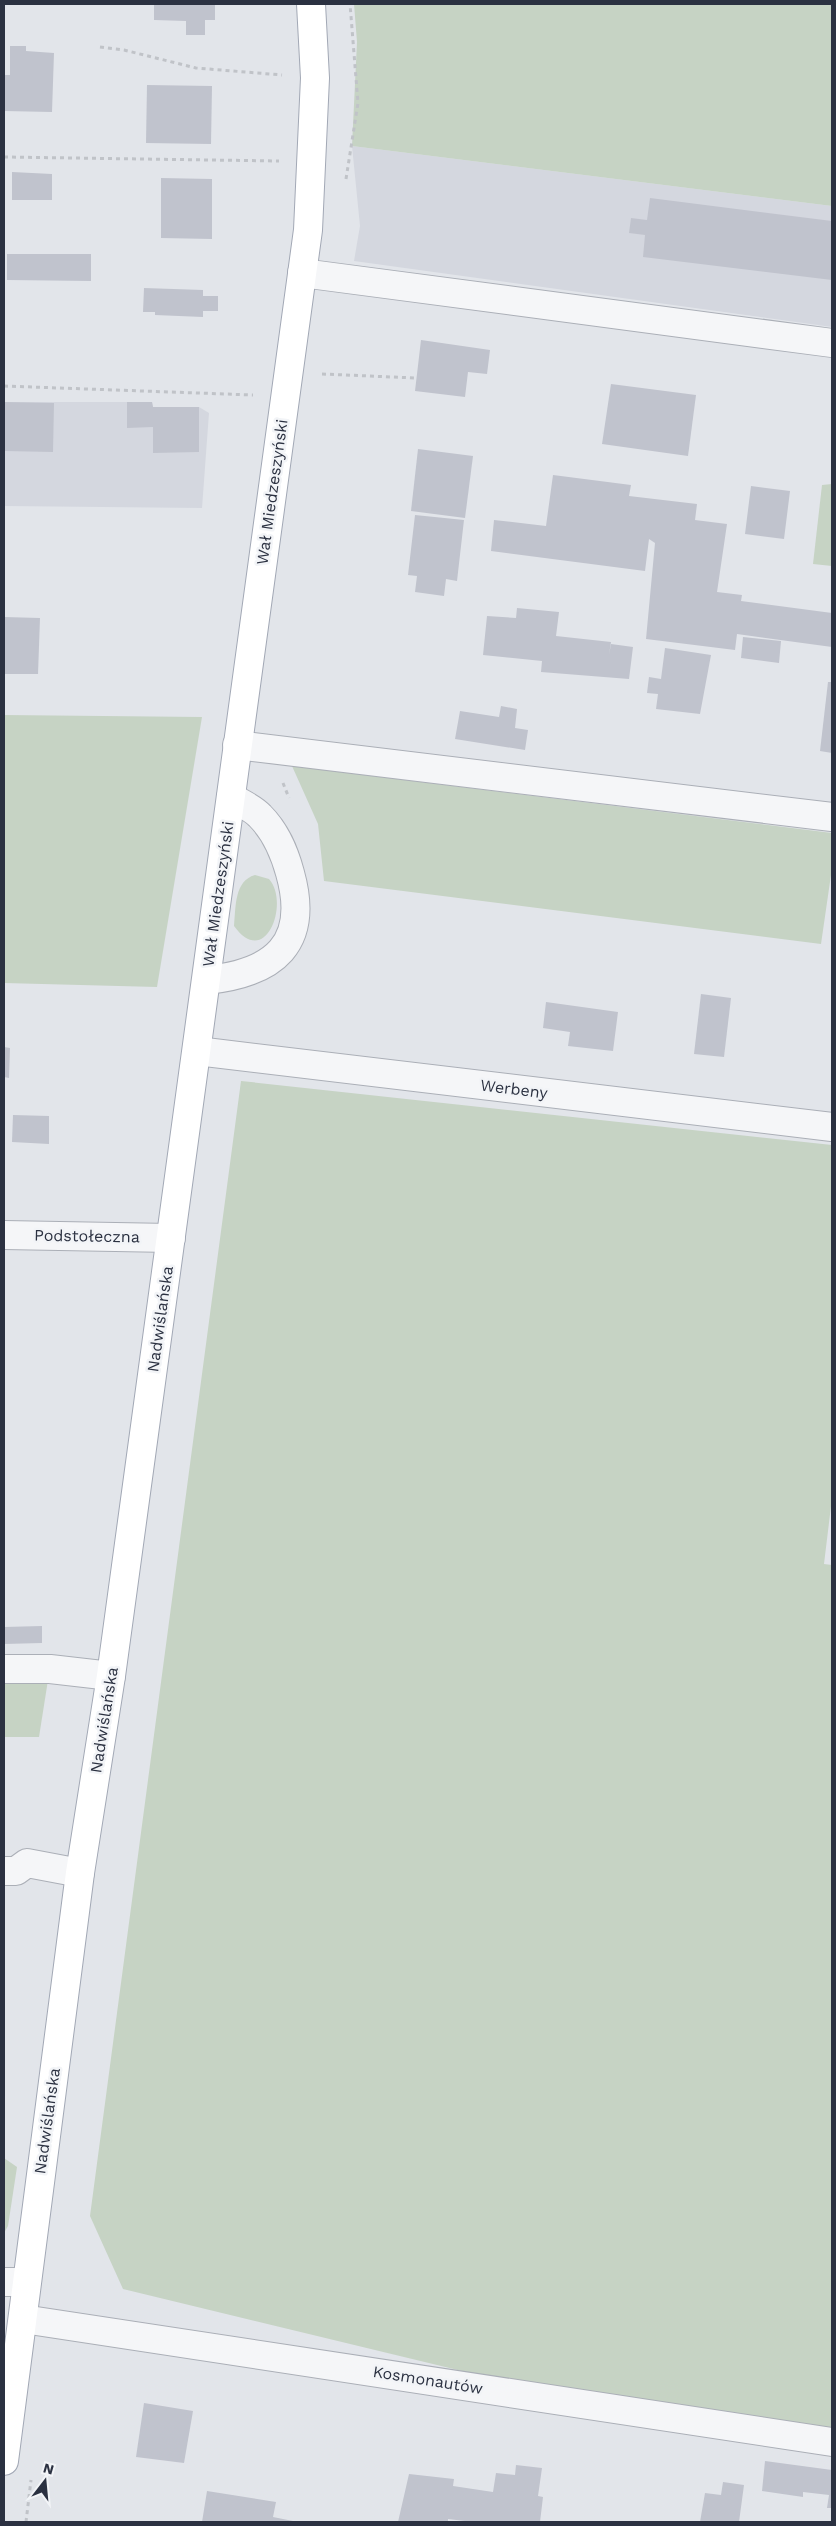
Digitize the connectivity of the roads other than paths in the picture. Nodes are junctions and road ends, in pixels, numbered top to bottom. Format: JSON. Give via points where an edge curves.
{"nodes":[{"id":1,"x":311,"y":4,"type":"edge"},
{"id":2,"x":302,"y":273,"type":"junction"},
{"id":3,"x":832,"y":343,"type":"edge"},
{"id":4,"x":237,"y":745,"type":"junction"},
{"id":5,"x":231,"y":797,"type":"junction"},
{"id":6,"x":832,"y":817,"type":"edge"},
{"id":7,"x":206,"y":980,"type":"junction"},
{"id":8,"x":197,"y":1051,"type":"junction"},
{"id":9,"x":832,"y":1126,"type":"edge"},
{"id":10,"x":4,"y":1235,"type":"edge"},
{"id":11,"x":171,"y":1238,"type":"junction"},
{"id":12,"x":4,"y":1669,"type":"edge"},
{"id":13,"x":111,"y":1676,"type":"junction"},
{"id":14,"x":4,"y":1871,"type":"edge"},
{"id":15,"x":80,"y":1873,"type":"junction"},
{"id":16,"x":15,"y":2282,"type":"edge"},
{"id":17,"x":23,"y":2319,"type":"junction"},
{"id":18,"x":832,"y":2442,"type":"edge"},
{"id":19,"x":4,"y":2461,"type":"edge"}],
"edges":[{"from":1,"to":2,"type":"main road","name":"Wał Miedzeszyński","via":[[315,78],[308,230]]},
{"from":2,"to":3,"type":"street"},
{"from":2,"to":4,"type":"main road","name":"Wał Miedzeszyński"},
{"from":4,"to":5,"type":"main road","name":"Wał Miedzeszyński"},
{"from":4,"to":6,"type":"street"},
{"from":5,"to":7,"type":"main road","name":"Wał Miedzeszyński"},
{"from":5,"to":7,"type":"street","via":[[260,814],[282,845],[293,884],[295,925],[282,950],[268,962],[253,971]]},
{"from":7,"to":8,"type":"main road","name":"Nadwiślańska"},
{"from":8,"to":9,"type":"street","name":"Werbeny"},
{"from":8,"to":11,"type":"main road","name":"Nadwiślańska"},
{"from":10,"to":11,"type":"street","name":"Podstołeczna"},
{"from":11,"to":13,"type":"main road","name":"Nadwiślańska"},
{"from":12,"to":13,"type":"street"},
{"from":13,"to":15,"type":"main road","name":"Nadwiślańska"},
{"from":14,"to":15,"type":"street","via":[[16,1871],[27,1863]]},
{"from":15,"to":16,"type":"main road","name":"Nadwiślańska"},
{"from":16,"to":17,"type":"main road","name":"Nadwiślańska"},
{"from":17,"to":18,"type":"street","name":"Kosmonautów"},
{"from":17,"to":19,"type":"main road","name":"Nadwiślańska"}]}
